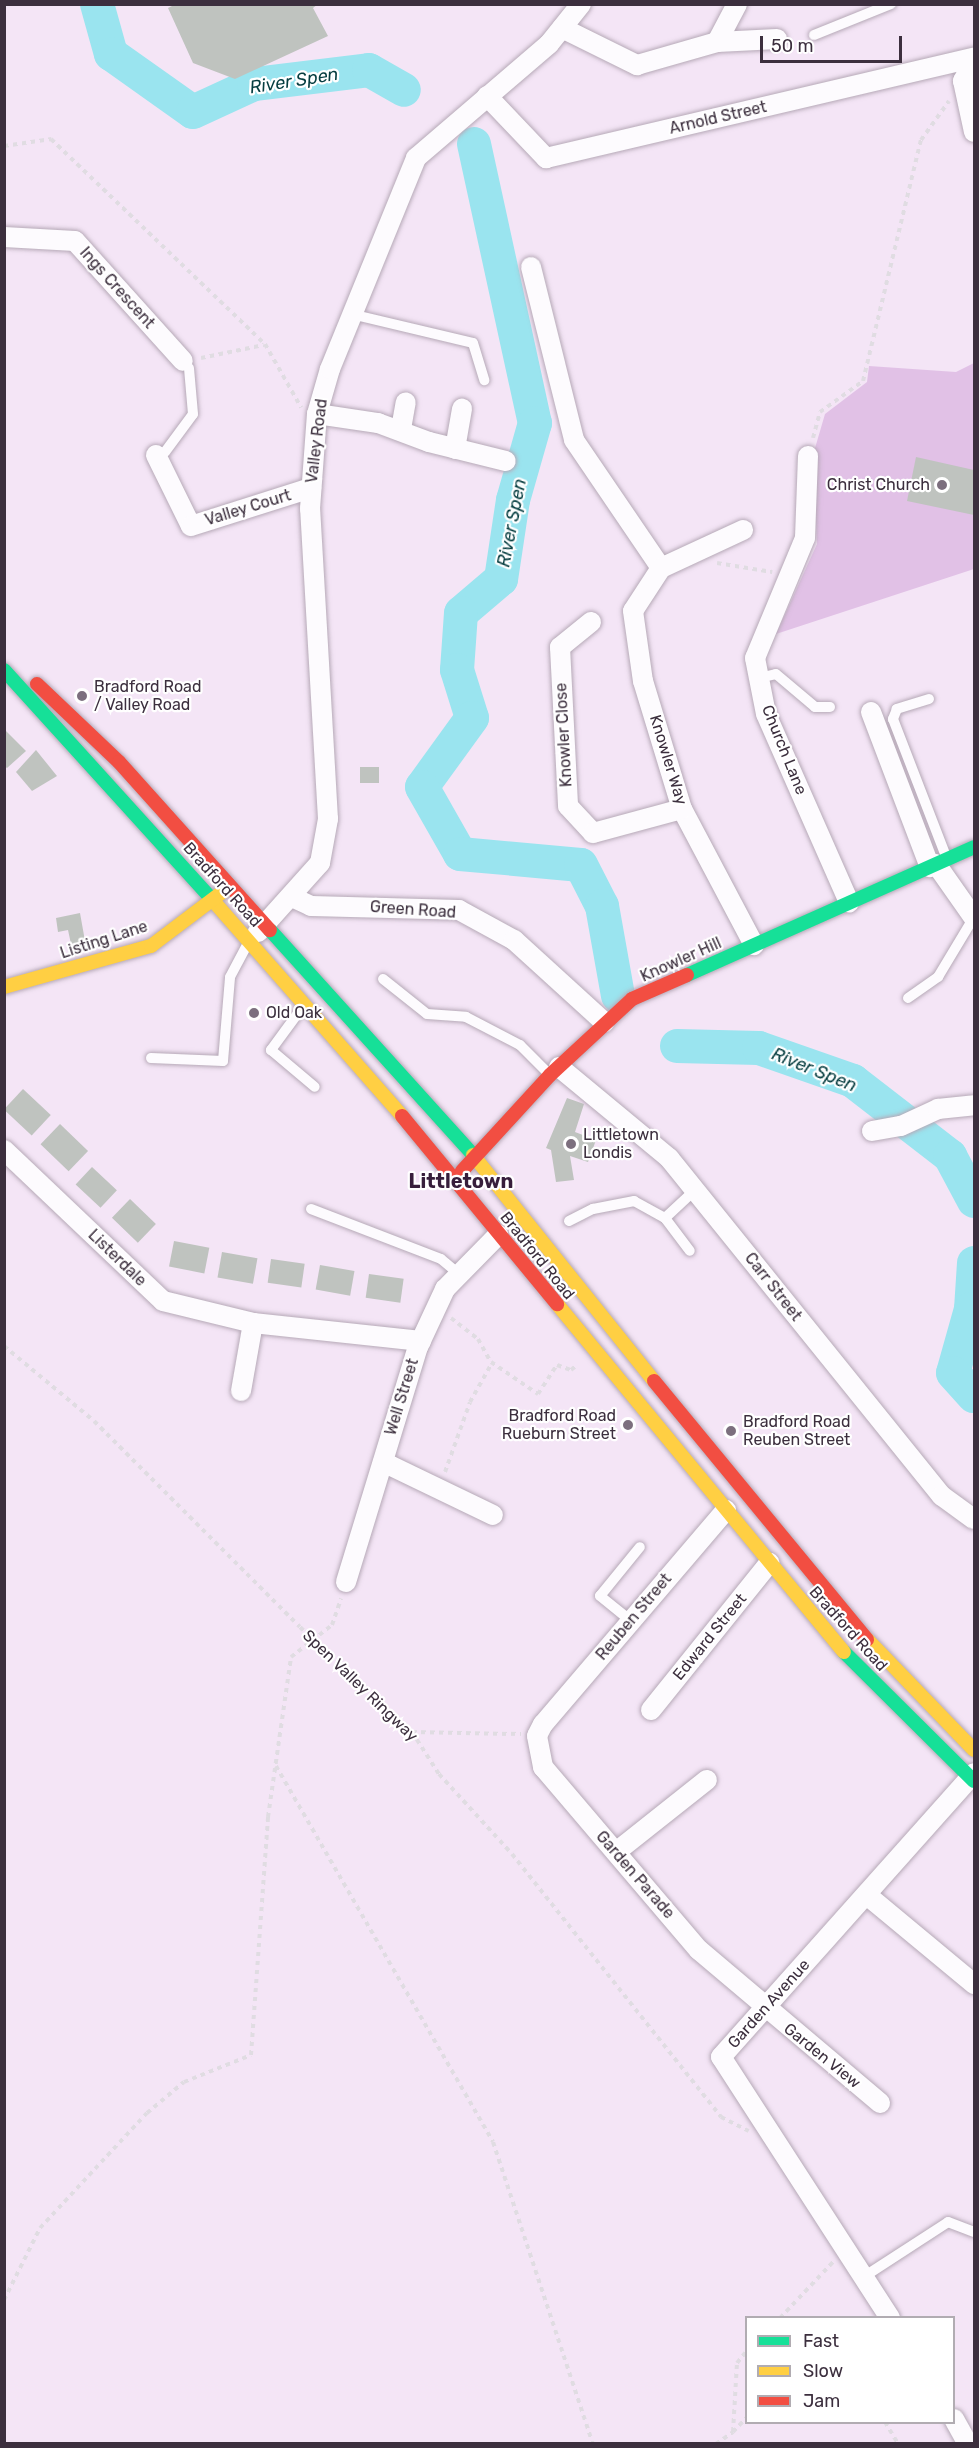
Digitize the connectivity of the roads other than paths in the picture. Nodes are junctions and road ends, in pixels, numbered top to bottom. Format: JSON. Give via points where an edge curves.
{"nodes":[{"id":1,"x":581,"y":4,"type":"edge"},
{"id":2,"x":737,"y":4,"type":"edge"},
{"id":3,"x":891,"y":4,"type":"edge"},
{"id":4,"x":562,"y":28,"type":"junction"},
{"id":5,"x":814,"y":35,"type":"dead end"},
{"id":6,"x":777,"y":39,"type":"dead end"},
{"id":7,"x":717,"y":42,"type":"junction"},
{"id":8,"x":975,"y":59,"type":"edge"},
{"id":9,"x":487,"y":96,"type":"junction"},
{"id":10,"x":975,"y":132,"type":"edge"},
{"id":11,"x":4,"y":237,"type":"edge"},
{"id":12,"x":531,"y":267,"type":"dead end"},
{"id":13,"x":351,"y":314,"type":"junction"},
{"id":14,"x":186,"y":365,"type":"joint"},
{"id":15,"x":484,"y":380,"type":"dead end"},
{"id":16,"x":406,"y":402,"type":"dead end"},
{"id":17,"x":462,"y":409,"type":"dead end"},
{"id":18,"x":316,"y":424,"type":"junction"},
{"id":19,"x":401,"y":429,"type":"junction"},
{"id":20,"x":455,"y":449,"type":"junction"},
{"id":21,"x":161,"y":454,"type":"joint"},
{"id":22,"x":808,"y":456,"type":"road end"},
{"id":23,"x":506,"y":461,"type":"dead end"},
{"id":24,"x":311,"y":488,"type":"junction"},
{"id":25,"x":743,"y":531,"type":"dead end"},
{"id":26,"x":661,"y":568,"type":"junction"},
{"id":27,"x":591,"y":622,"type":"dead end"},
{"id":28,"x":4,"y":656,"type":"edge"},
{"id":29,"x":4,"y":670,"type":"edge"},
{"id":30,"x":759,"y":678,"type":"junction"},
{"id":31,"x":929,"y":699,"type":"dead end"},
{"id":32,"x":830,"y":707,"type":"dead end"},
{"id":33,"x":871,"y":712,"type":"dead end"},
{"id":34,"x":682,"y":809,"type":"junction"},
{"id":35,"x":975,"y":847,"type":"edge"},
{"id":36,"x":938,"y":863,"type":"junction"},
{"id":37,"x":232,"y":884,"type":"junction"},
{"id":38,"x":294,"y":898,"type":"junction"},
{"id":39,"x":213,"y":900,"type":"junction"},
{"id":40,"x":849,"y":902,"type":"junction"},
{"id":41,"x":974,"y":918,"type":"edge"},
{"id":42,"x":267,"y":923,"type":"junction"},
{"id":43,"x":250,"y":940,"type":"junction"},
{"id":44,"x":754,"y":945,"type":"junction"},
{"id":45,"x":383,"y":979,"type":"dead end"},
{"id":46,"x":4,"y":987,"type":"edge"},
{"id":47,"x":908,"y":998,"type":"dead end"},
{"id":48,"x":305,"y":1002,"type":"junction"},
{"id":49,"x":604,"y":1022,"type":"junction"},
{"id":50,"x":151,"y":1058,"type":"dead end"},
{"id":51,"x":554,"y":1071,"type":"junction"},
{"id":52,"x":315,"y":1087,"type":"dead end"},
{"id":53,"x":975,"y":1105,"type":"edge"},
{"id":54,"x":872,"y":1131,"type":"dead end"},
{"id":55,"x":4,"y":1150,"type":"edge"},
{"id":56,"x":475,"y":1157,"type":"junction"},
{"id":57,"x":453,"y":1179,"type":"junction"},
{"id":58,"x":696,"y":1190,"type":"junction"},
{"id":59,"x":311,"y":1209,"type":"dead end"},
{"id":60,"x":665,"y":1218,"type":"junction"},
{"id":61,"x":569,"y":1221,"type":"dead end"},
{"id":62,"x":498,"y":1235,"type":"junction"},
{"id":63,"x":690,"y":1251,"type":"dead end"},
{"id":64,"x":459,"y":1274,"type":"junction"},
{"id":65,"x":253,"y":1323,"type":"junction"},
{"id":66,"x":421,"y":1341,"type":"junction"},
{"id":67,"x":241,"y":1392,"type":"dead end"},
{"id":68,"x":383,"y":1462,"type":"junction"},
{"id":69,"x":726,"y":1510,"type":"junction"},
{"id":70,"x":493,"y":1515,"type":"dead end"},
{"id":71,"x":975,"y":1519,"type":"edge"},
{"id":72,"x":640,"y":1547,"type":"dead end"},
{"id":73,"x":769,"y":1563,"type":"junction"},
{"id":74,"x":346,"y":1582,"type":"road end"},
{"id":75,"x":631,"y":1621,"type":"junction"},
{"id":76,"x":651,"y":1710,"type":"dead end"},
{"id":77,"x":540,"y":1730,"type":"joint"},
{"id":78,"x":975,"y":1750,"type":"edge"},
{"id":79,"x":973,"y":1777,"type":"edge"},
{"id":80,"x":707,"y":1780,"type":"dead end"},
{"id":81,"x":616,"y":1852,"type":"junction"},
{"id":82,"x":868,"y":1896,"type":"junction"},
{"id":83,"x":975,"y":1984,"type":"edge"},
{"id":84,"x":765,"y":2009,"type":"junction"},
{"id":85,"x":880,"y":2103,"type":"dead end"},
{"id":86,"x":975,"y":2232,"type":"edge"},
{"id":87,"x":865,"y":2276,"type":"junction"},
{"id":88,"x":890,"y":2316,"type":"edge"},
{"id":89,"x":955,"y":2421,"type":"edge"},
{"id":90,"x":968,"y":2444,"type":"edge"}],
"edges":[{"from":1,"to":4,"type":"street","name":"Valley Road"},
{"from":2,"to":7,"type":"street"},
{"from":3,"to":5,"type":"lane"},
{"from":4,"to":7,"type":"street","via":[[637,65]]},
{"from":4,"to":9,"type":"street","name":"Valley Road"},
{"from":6,"to":7,"type":"street"},
{"from":8,"to":9,"type":"street","name":"Arnold Street","via":[[546,158]]},
{"from":8,"to":10,"type":"street","via":[[963,81]]},
{"from":9,"to":13,"type":"street","name":"Valley Road","via":[[416,158]]},
{"from":11,"to":14,"type":"street","name":"Ings Crescent","via":[[75,241]]},
{"from":12,"to":26,"type":"street","via":[[574,440]]},
{"from":13,"to":15,"type":"lane","via":[[473,343]]},
{"from":13,"to":18,"type":"street","name":"Valley Road"},
{"from":14,"to":21,"type":"lane","via":[[193,414]]},
{"from":16,"to":19,"type":"street"},
{"from":17,"to":20,"type":"street"},
{"from":18,"to":19,"type":"street"},
{"from":18,"to":24,"type":"street","name":"Valley Road"},
{"from":19,"to":20,"type":"street"},
{"from":20,"to":23,"type":"street"},
{"from":21,"to":24,"type":"street","name":"Valley Court","via":[[190,526]]},
{"from":22,"to":30,"type":"street","name":"Church Lane","via":[[805,538],[755,658]]},
{"from":24,"to":38,"type":"street","name":"Valley Road","via":[[328,819],[320,863]]},
{"from":25,"to":26,"type":"street"},
{"from":26,"to":34,"type":"street","name":"Knowler Way","via":[[633,611],[643,681]]},
{"from":27,"to":34,"type":"street","name":"Knowler Close","via":[[560,647],[568,806],[593,833]]},
{"from":28,"to":37,"type":"main road","name":"Bradford Road","via":[[81,720]]},
{"from":29,"to":39,"type":"main road","name":"Bradford Road"},
{"from":30,"to":32,"type":"lane","via":[[776,674],[815,706]]},
{"from":30,"to":40,"type":"street","name":"Church Lane","via":[[766,714]]},
{"from":31,"to":36,"type":"lane","via":[[897,709],[893,719]]},
{"from":33,"to":36,"type":"street"},
{"from":34,"to":44,"type":"street","name":"Knowler Way"},
{"from":35,"to":36,"type":"main road","name":"Knowler Hill"},
{"from":36,"to":40,"type":"main road","name":"Knowler Hill"},
{"from":36,"to":41,"type":"street"},
{"from":37,"to":39,"type":"main road","name":"Listing Lane"},
{"from":37,"to":42,"type":"main road","name":"Bradford Road"},
{"from":38,"to":42,"type":"street","name":"Valley Road"},
{"from":38,"to":49,"type":"street","name":"Green Road","via":[[311,906],[459,910],[514,940]]},
{"from":39,"to":43,"type":"main road","name":"Bradford Road"},
{"from":39,"to":46,"type":"main road","name":"Listing Lane","via":[[151,946]]},
{"from":40,"to":44,"type":"main road","name":"Knowler Hill"},
{"from":41,"to":47,"type":"lane","via":[[938,977]]},
{"from":42,"to":43,"type":"street","name":"Valley Road"},
{"from":42,"to":56,"type":"main road","name":"Bradford Road"},
{"from":43,"to":48,"type":"main road","name":"Bradford Road"},
{"from":43,"to":50,"type":"lane","via":[[230,977],[223,1061]]},
{"from":44,"to":49,"type":"main road","name":"Knowler Hill","via":[[632,999]]},
{"from":45,"to":51,"type":"lane","via":[[428,1014],[466,1017],[520,1045]]},
{"from":48,"to":52,"type":"lane","via":[[271,1050]]},
{"from":48,"to":57,"type":"main road","name":"Bradford Road"},
{"from":49,"to":51,"type":"main road","name":"Knowler Hill"},
{"from":51,"to":56,"type":"main road","name":"Knowler Hill"},
{"from":51,"to":58,"type":"street","name":"Carr Street","via":[[669,1158]]},
{"from":53,"to":54,"type":"street"},
{"from":55,"to":65,"type":"street","name":"Listerdale","via":[[163,1301]]},
{"from":56,"to":57,"type":"main road","name":"Knowler Hill"},
{"from":56,"to":78,"type":"main road","name":"Bradford Road","via":[[833,1604]]},
{"from":57,"to":62,"type":"main road","name":"Bradford Road"},
{"from":58,"to":60,"type":"lane"},
{"from":58,"to":71,"type":"street","name":"Carr Street","via":[[942,1496]]},
{"from":59,"to":64,"type":"lane","via":[[441,1259]]},
{"from":60,"to":61,"type":"lane","via":[[634,1201],[593,1209]]},
{"from":60,"to":63,"type":"lane"},
{"from":62,"to":64,"type":"street","name":"Well Street"},
{"from":62,"to":69,"type":"main road","name":"Bradford Road"},
{"from":64,"to":66,"type":"street","name":"Well Street","via":[[436,1307]]},
{"from":65,"to":66,"type":"street","name":"Listerdale"},
{"from":65,"to":67,"type":"street"},
{"from":66,"to":68,"type":"street","name":"Well Street"},
{"from":68,"to":70,"type":"street"},
{"from":68,"to":74,"type":"street","name":"Well Street"},
{"from":69,"to":73,"type":"main road","name":"Bradford Road"},
{"from":69,"to":75,"type":"street","name":"Reuben Street"},
{"from":72,"to":75,"type":"lane","via":[[600,1596]]},
{"from":73,"to":76,"type":"street","name":"Edward Street"},
{"from":73,"to":79,"type":"main road","name":"Bradford Road","via":[[840,1648]]},
{"from":75,"to":77,"type":"street","name":"Reuben Street"},
{"from":77,"to":81,"type":"street","name":"Garden Parade","via":[[543,1767]]},
{"from":79,"to":82,"type":"street","name":"Garden Avenue"},
{"from":80,"to":81,"type":"street"},
{"from":81,"to":84,"type":"street","name":"Garden Parade","via":[[699,1950]]},
{"from":82,"to":83,"type":"street"},
{"from":82,"to":84,"type":"street","name":"Garden Avenue"},
{"from":84,"to":85,"type":"street","name":"Garden View"},
{"from":84,"to":87,"type":"street","name":"Garden Avenue","via":[[721,2057]]},
{"from":86,"to":87,"type":"lane","via":[[948,2222]]},
{"from":87,"to":88,"type":"street","name":"Garden Avenue"},
{"from":89,"to":90,"type":"street"}]}
